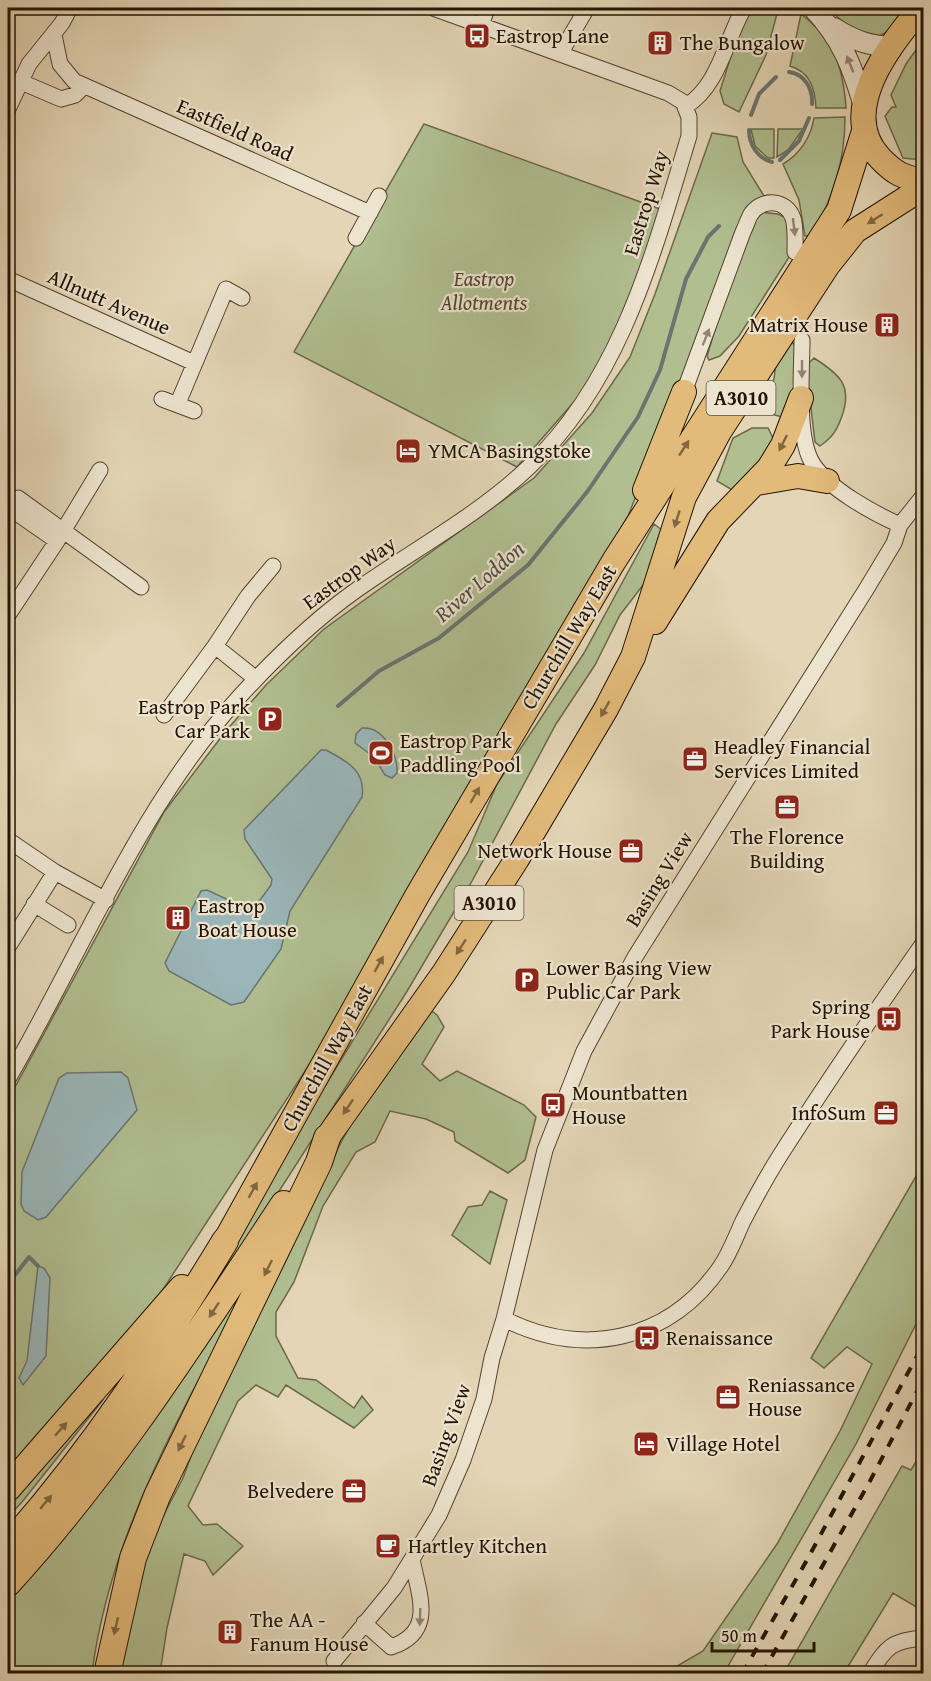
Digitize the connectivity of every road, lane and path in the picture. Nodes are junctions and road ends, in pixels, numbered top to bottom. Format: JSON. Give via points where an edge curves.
{"nodes":[{"id":1,"x":70,"y":8,"type":"edge"},
{"id":2,"x":433,"y":8,"type":"edge"},
{"id":3,"x":486,"y":8,"type":"edge"},
{"id":4,"x":587,"y":8,"type":"edge"},
{"id":5,"x":744,"y":8,"type":"edge"},
{"id":6,"x":813,"y":8,"type":"edge"},
{"id":7,"x":921,"y":8,"type":"edge"},
{"id":8,"x":829,"y":25,"type":"junction"},
{"id":9,"x":481,"y":26,"type":"junction"},
{"id":10,"x":54,"y":35,"type":"junction"},
{"id":11,"x":891,"y":47,"type":"junction"},
{"id":12,"x":560,"y":54,"type":"junction"},
{"id":13,"x":19,"y":81,"type":"junction"},
{"id":14,"x":83,"y":87,"type":"junction"},
{"id":15,"x":686,"y":106,"type":"junction"},
{"id":16,"x":864,"y":106,"type":"junction"},
{"id":17,"x":8,"y":109,"type":"edge"},
{"id":18,"x":864,"y":132,"type":"junction"},
{"id":19,"x":924,"y":180,"type":"edge"},
{"id":20,"x":924,"y":187,"type":"edge"},
{"id":21,"x":379,"y":196,"type":"dead end"},
{"id":22,"x":370,"y":213,"type":"junction"},
{"id":23,"x":356,"y":238,"type":"dead end"},
{"id":24,"x":795,"y":252,"type":"dead end"},
{"id":25,"x":8,"y":279,"type":"edge"},
{"id":26,"x":242,"y":298,"type":"dead end"},
{"id":27,"x":802,"y":340,"type":"dead end"},
{"id":28,"x":194,"y":363,"type":"junction"},
{"id":29,"x":684,"y":392,"type":"joint"},
{"id":30,"x":801,"y":398,"type":"junction"},
{"id":31,"x":162,"y":399,"type":"dead end"},
{"id":32,"x":178,"y":403,"type":"junction"},
{"id":33,"x":194,"y":411,"type":"dead end"},
{"id":34,"x":100,"y":470,"type":"dead end"},
{"id":35,"x":827,"y":481,"type":"junction"},
{"id":36,"x":757,"y":483,"type":"junction"},
{"id":37,"x":924,"y":495,"type":"edge"},
{"id":38,"x":900,"y":525,"type":"junction"},
{"id":39,"x":60,"y":536,"type":"junction"},
{"id":40,"x":614,"y":561,"type":"junction"},
{"id":41,"x":273,"y":566,"type":"dead end"},
{"id":42,"x":141,"y":587,"type":"dead end"},
{"id":43,"x":8,"y":615,"type":"edge"},
{"id":44,"x":215,"y":646,"type":"junction"},
{"id":45,"x":633,"y":657,"type":"junction"},
{"id":46,"x":256,"y":680,"type":"junction"},
{"id":47,"x":164,"y":715,"type":"dead end"},
{"id":48,"x":8,"y":840,"type":"edge"},
{"id":49,"x":55,"y":872,"type":"junction"},
{"id":50,"x":106,"y":900,"type":"junction"},
{"id":51,"x":34,"y":904,"type":"junction"},
{"id":52,"x":68,"y":925,"type":"dead end"},
{"id":53,"x":924,"y":942,"type":"edge"},
{"id":54,"x":8,"y":947,"type":"edge"},
{"id":55,"x":8,"y":1079,"type":"edge"},
{"id":56,"x":327,"y":1138,"type":"junction"},
{"id":57,"x":225,"y":1241,"type":"junction"},
{"id":58,"x":504,"y":1319,"type":"junction"},
{"id":59,"x":8,"y":1488,"type":"edge"},
{"id":60,"x":8,"y":1546,"type":"edge"},
{"id":61,"x":412,"y":1559,"type":"junction"},
{"id":62,"x":8,"y":1583,"type":"edge"},
{"id":63,"x":364,"y":1623,"type":"junction"},
{"id":64,"x":924,"y":1638,"type":"edge"},
{"id":65,"x":334,"y":1661,"type":"dead end"},
{"id":66,"x":107,"y":1674,"type":"edge"},
{"id":67,"x":870,"y":1674,"type":"edge"}],
"edges":[{"from":1,"to":10,"type":"street"},
{"from":2,"to":9,"type":"street"},
{"from":3,"to":9,"type":"street"},
{"from":4,"to":12,"type":"street"},
{"from":5,"to":15,"type":"street","via":[[708,86]]},
{"from":6,"to":8,"type":"street"},
{"from":7,"to":11,"type":"main road"},
{"from":8,"to":11,"type":"street","via":[[852,40]]},
{"from":16,"to":8,"type":"street","one_way":true,"via":[[852,64]]},
{"from":9,"to":12,"type":"street"},
{"from":10,"to":13,"type":"street"},
{"from":10,"to":14,"type":"street","name":"Eastfield Road","via":[[63,70]]},
{"from":11,"to":16,"type":"main road","via":[[873,77]]},
{"from":12,"to":15,"type":"street","via":[[679,98]]},
{"from":13,"to":14,"type":"street","via":[[61,99],[75,95]]},
{"from":13,"to":17,"type":"street"},
{"from":14,"to":22,"type":"street","name":"Eastfield Road"},
{"from":15,"to":46,"type":"street","name":"Eastrop Way","via":[[689,136],[638,298],[603,374],[566,425],[530,466],[504,488],[328,611]]},
{"from":16,"to":18,"type":"main road"},
{"from":18,"to":19,"type":"main road","via":[[876,154],[892,170],[909,179]]},
{"from":40,"to":18,"type":"main road","name":"Churchill Way East","number":"A3010","one_way":true,"via":[[839,210]]},
{"from":20,"to":45,"type":"main road","name":"Churchill Way East","number":"A3010","one_way":true,"via":[[855,231],[828,265],[719,432],[684,497]]},
{"from":21,"to":22,"type":"street"},
{"from":22,"to":23,"type":"street"},
{"from":29,"to":24,"type":"street","one_way":true,"via":[[743,232],[751,214],[761,204],[773,202],[784,206],[792,217]]},
{"from":25,"to":28,"type":"street","name":"Allnutt Avenue"},
{"from":26,"to":28,"type":"street","via":[[226,290]]},
{"from":27,"to":30,"type":"street","one_way":true},
{"from":28,"to":32,"type":"street"},
{"from":29,"to":40,"type":"main road"},
{"from":30,"to":35,"type":"street","via":[[807,452]]},
{"from":30,"to":36,"type":"main road","one_way":true,"via":[[783,445]]},
{"from":31,"to":32,"type":"street"},
{"from":32,"to":33,"type":"street"},
{"from":34,"to":39,"type":"street"},
{"from":35,"to":36,"type":"main road","via":[[798,476]]},
{"from":35,"to":38,"type":"street"},
{"from":36,"to":45,"type":"main road","via":[[718,520]]},
{"from":37,"to":38,"type":"street","name":"Basing View"},
{"from":38,"to":58,"type":"street","name":"Basing View","via":[[878,570],[635,957],[584,1051],[545,1150]]},
{"from":39,"to":42,"type":"street"},
{"from":39,"to":43,"type":"street"},
{"from":57,"to":40,"type":"main road","name":"Churchill Way East","number":"A3010","one_way":true,"via":[[418,894]]},
{"from":41,"to":44,"type":"street"},
{"from":44,"to":46,"type":"street"},
{"from":44,"to":47,"type":"street"},
{"from":45,"to":56,"type":"main road","name":"Churchill Way East","number":"A3010","one_way":true,"via":[[517,859],[444,974]]},
{"from":46,"to":50,"type":"street","name":"Eastrop Way","via":[[173,780]]},
{"from":48,"to":49,"type":"street"},
{"from":49,"to":50,"type":"street"},
{"from":49,"to":51,"type":"street"},
{"from":50,"to":55,"type":"street","name":"Eastrop Way"},
{"from":51,"to":52,"type":"street"},
{"from":51,"to":54,"type":"street"},
{"from":53,"to":58,"type":"street","via":[[762,1183],[723,1263],[687,1305],[657,1325],[615,1338],[564,1339]]},
{"from":56,"to":62,"type":"highway","one_way":true,"via":[[151,1405],[86,1491]]},
{"from":56,"to":66,"type":"highway","one_way":true,"via":[[319,1162],[157,1496],[133,1558]]},
{"from":59,"to":57,"type":"highway","one_way":true},
{"from":60,"to":57,"type":"highway","one_way":true,"via":[[116,1411]]},
{"from":58,"to":61,"type":"street","name":"Basing View","via":[[467,1450],[439,1515]]},
{"from":61,"to":63,"type":"street","name":"Basing View"},
{"from":61,"to":63,"type":"street","one_way":true,"via":[[420,1603],[419,1629],[408,1641],[391,1647]]},
{"from":63,"to":65,"type":"street","name":"Basing View"},
{"from":64,"to":67,"type":"street","via":[[895,1643],[885,1650]]}]}
